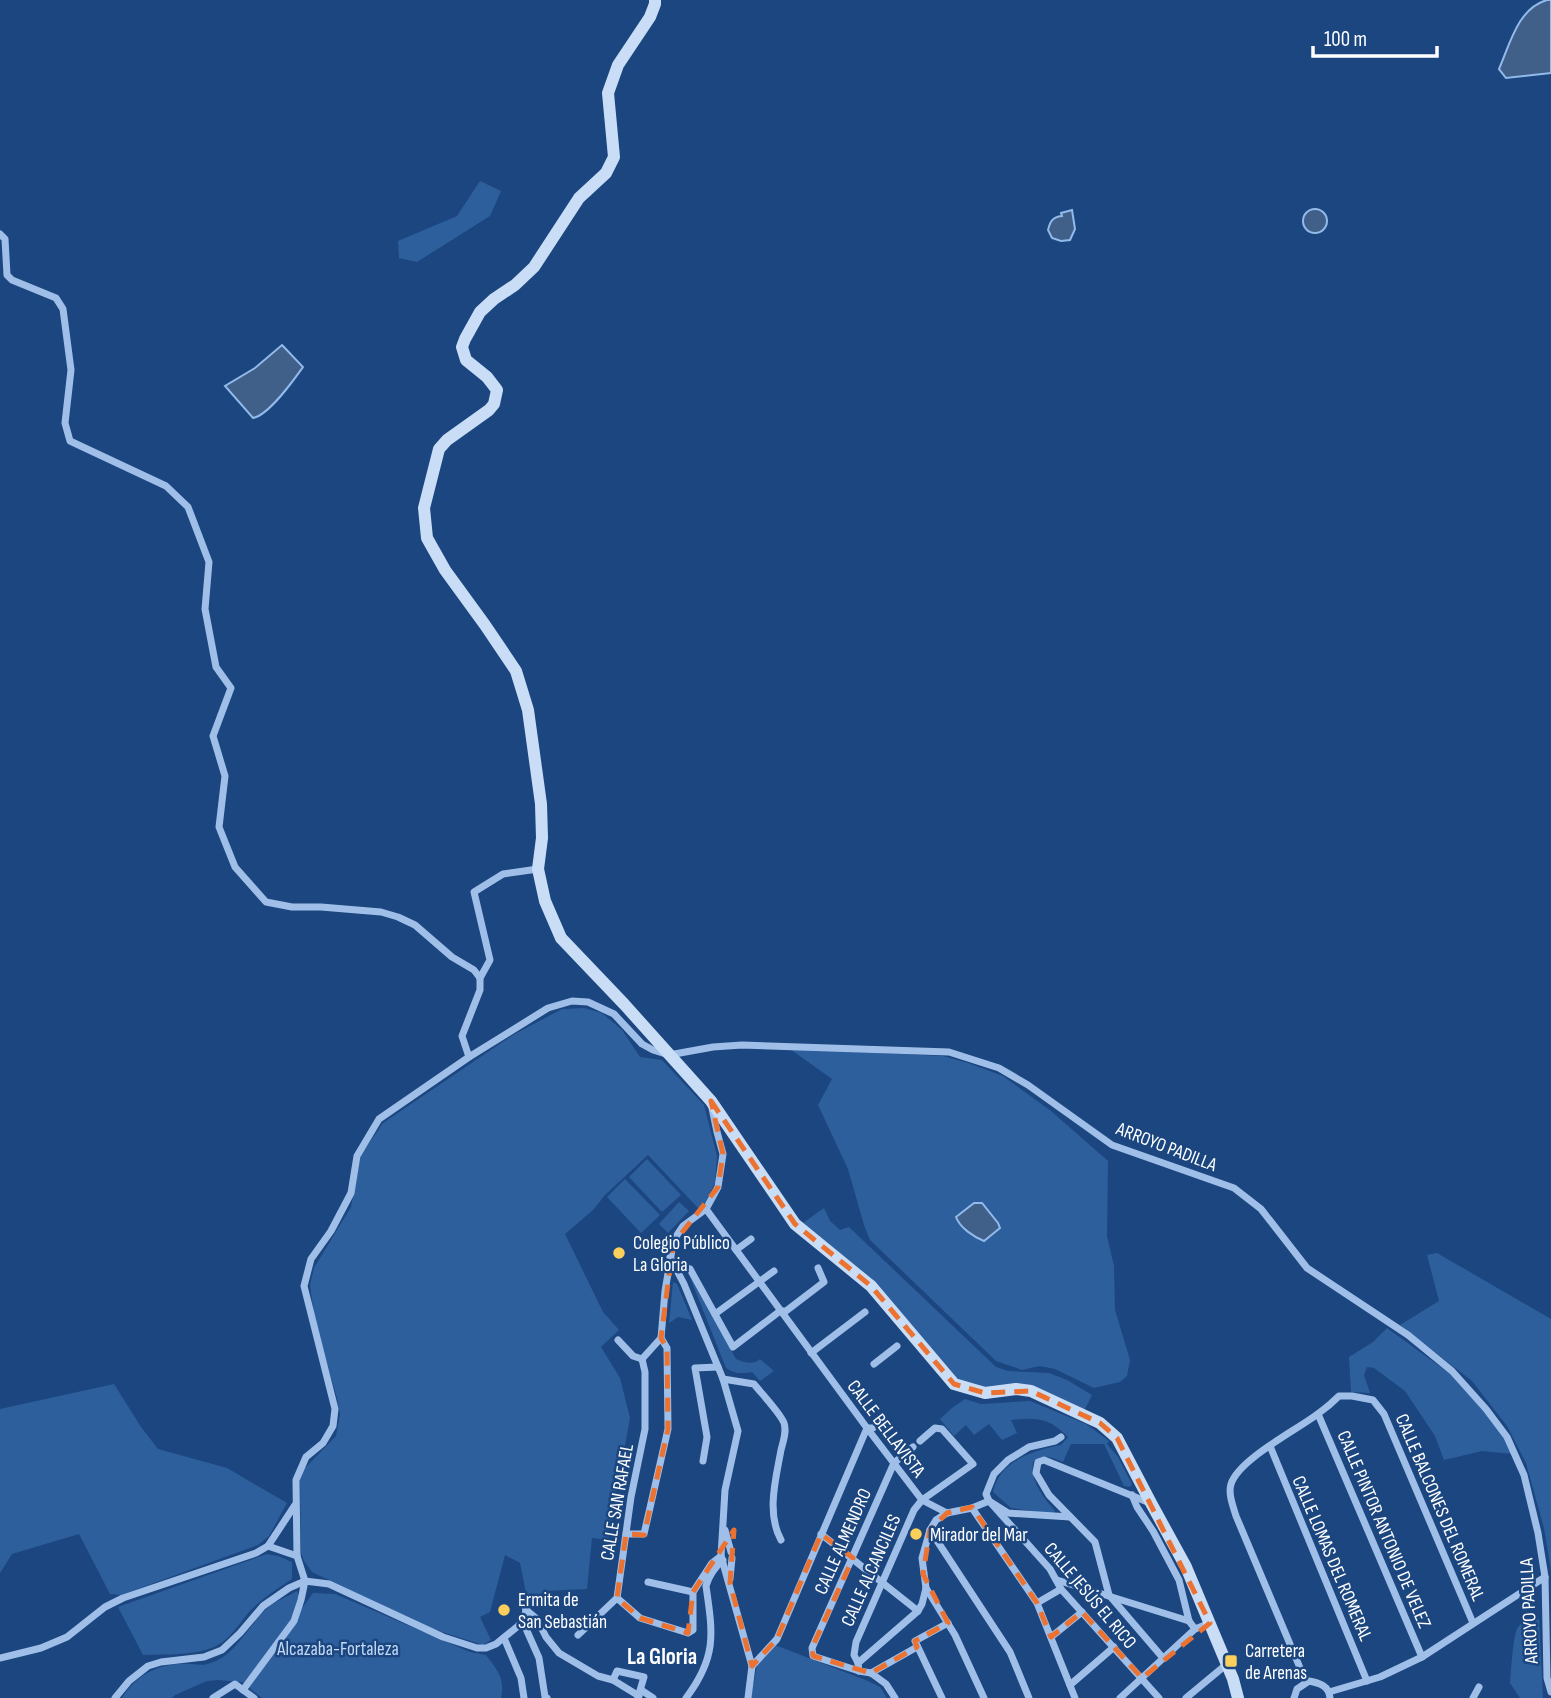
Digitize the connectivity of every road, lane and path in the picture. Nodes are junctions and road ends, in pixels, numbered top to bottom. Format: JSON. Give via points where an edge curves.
{"nodes":[{"id":1,"x":655,"y":0,"type":"edge"},
{"id":2,"x":0,"y":234,"type":"edge"},
{"id":3,"x":538,"y":870,"type":"junction"},
{"id":4,"x":480,"y":978,"type":"junction"},
{"id":5,"x":669,"y":1055,"type":"junction"},
{"id":6,"x":468,"y":1057,"type":"junction"},
{"id":7,"x":711,"y":1101,"type":"junction"},
{"id":8,"x":706,"y":1209,"type":"junction"},
{"id":9,"x":751,"y":1239,"type":"dead end"},
{"id":10,"x":736,"y":1250,"type":"junction"},
{"id":11,"x":672,"y":1261,"type":"junction"},
{"id":12,"x":818,"y":1268,"type":"dead end"},
{"id":13,"x":774,"y":1272,"type":"dead end"},
{"id":14,"x":759,"y":1282,"type":"junction"},
{"id":15,"x":780,"y":1311,"type":"junction"},
{"id":16,"x":865,"y":1312,"type":"dead end"},
{"id":17,"x":715,"y":1314,"type":"junction"},
{"id":18,"x":661,"y":1338,"type":"junction"},
{"id":19,"x":618,"y":1340,"type":"dead end"},
{"id":20,"x":897,"y":1346,"type":"dead end"},
{"id":21,"x":811,"y":1353,"type":"junction"},
{"id":22,"x":642,"y":1359,"type":"junction"},
{"id":23,"x":874,"y":1364,"type":"dead end"},
{"id":24,"x":718,"y":1367,"type":"junction"},
{"id":25,"x":723,"y":1379,"type":"junction"},
{"id":26,"x":1318,"y":1414,"type":"junction"},
{"id":27,"x":884,"y":1419,"type":"dead end"},
{"id":28,"x":867,"y":1428,"type":"junction"},
{"id":29,"x":1060,"y":1437,"type":"dead end"},
{"id":30,"x":916,"y":1444,"type":"joint"},
{"id":31,"x":1270,"y":1446,"type":"junction"},
{"id":32,"x":703,"y":1461,"type":"dead end"},
{"id":33,"x":894,"y":1463,"type":"junction"},
{"id":34,"x":1132,"y":1495,"type":"junction"},
{"id":35,"x":922,"y":1500,"type":"junction"},
{"id":36,"x":989,"y":1501,"type":"junction"},
{"id":37,"x":1151,"y":1503,"type":"junction"},
{"id":38,"x":296,"y":1504,"type":"junction"},
{"id":39,"x":972,"y":1508,"type":"junction"},
{"id":40,"x":947,"y":1513,"type":"junction"},
{"id":41,"x":1070,"y":1517,"type":"junction"},
{"id":42,"x":722,"y":1520,"type":"junction"},
{"id":43,"x":930,"y":1530,"type":"junction"},
{"id":44,"x":626,"y":1534,"type":"junction"},
{"id":45,"x":821,"y":1534,"type":"junction"},
{"id":46,"x":781,"y":1540,"type":"dead end"},
{"id":47,"x":268,"y":1546,"type":"junction"},
{"id":48,"x":731,"y":1555,"type":"junction"},
{"id":49,"x":297,"y":1556,"type":"junction"},
{"id":50,"x":722,"y":1556,"type":"junction"},
{"id":51,"x":853,"y":1558,"type":"junction"},
{"id":52,"x":1545,"y":1577,"type":"junction"},
{"id":53,"x":1057,"y":1580,"type":"junction"},
{"id":54,"x":305,"y":1581,"type":"junction"},
{"id":55,"x":648,"y":1582,"type":"dead end"},
{"id":56,"x":730,"y":1583,"type":"junction"},
{"id":57,"x":882,"y":1583,"type":"junction"},
{"id":58,"x":926,"y":1588,"type":"junction"},
{"id":59,"x":1061,"y":1589,"type":"junction"},
{"id":60,"x":694,"y":1592,"type":"junction"},
{"id":61,"x":523,"y":1595,"type":"dead end"},
{"id":62,"x":1109,"y":1595,"type":"junction"},
{"id":63,"x":617,"y":1598,"type":"junction"},
{"id":64,"x":1037,"y":1603,"type":"junction"},
{"id":65,"x":526,"y":1610,"type":"junction"},
{"id":66,"x":918,"y":1611,"type":"junction"},
{"id":67,"x":1082,"y":1612,"type":"junction"},
{"id":68,"x":1189,"y":1621,"type":"junction"},
{"id":69,"x":523,"y":1622,"type":"junction"},
{"id":70,"x":948,"y":1623,"type":"junction"},
{"id":71,"x":1210,"y":1623,"type":"junction"},
{"id":72,"x":1473,"y":1623,"type":"junction"},
{"id":73,"x":1195,"y":1629,"type":"junction"},
{"id":74,"x":578,"y":1635,"type":"dead end"},
{"id":75,"x":1051,"y":1637,"type":"junction"},
{"id":76,"x":503,"y":1638,"type":"junction"},
{"id":77,"x":917,"y":1647,"type":"junction"},
{"id":78,"x":1114,"y":1647,"type":"junction"},
{"id":79,"x":1422,"y":1657,"type":"junction"},
{"id":80,"x":0,"y":1658,"type":"edge"},
{"id":81,"x":1163,"y":1658,"type":"junction"},
{"id":82,"x":1227,"y":1664,"type":"junction"},
{"id":83,"x":752,"y":1666,"type":"junction"},
{"id":84,"x":858,"y":1667,"type":"junction"},
{"id":85,"x":871,"y":1673,"type":"junction"},
{"id":86,"x":1142,"y":1678,"type":"junction"},
{"id":87,"x":613,"y":1680,"type":"junction"},
{"id":88,"x":1367,"y":1681,"type":"junction"},
{"id":89,"x":1306,"y":1682,"type":"junction"},
{"id":90,"x":1070,"y":1685,"type":"junction"},
{"id":91,"x":1479,"y":1687,"type":"dead end"},
{"id":92,"x":243,"y":1690,"type":"junction"},
{"id":93,"x":1551,"y":1692,"type":"edge"},
{"id":94,"x":639,"y":1695,"type":"edge"},
{"id":95,"x":1330,"y":1695,"type":"edge"},
{"id":96,"x":117,"y":1698,"type":"edge"},
{"id":97,"x":214,"y":1698,"type":"edge"},
{"id":98,"x":254,"y":1698,"type":"edge"},
{"id":99,"x":524,"y":1698,"type":"edge"},
{"id":100,"x":547,"y":1698,"type":"edge"},
{"id":101,"x":653,"y":1698,"type":"edge"},
{"id":102,"x":687,"y":1698,"type":"edge"},
{"id":103,"x":748,"y":1698,"type":"edge"},
{"id":104,"x":895,"y":1698,"type":"edge"},
{"id":105,"x":942,"y":1698,"type":"edge"},
{"id":106,"x":984,"y":1698,"type":"edge"},
{"id":107,"x":1029,"y":1698,"type":"edge"},
{"id":108,"x":1075,"y":1698,"type":"edge"},
{"id":109,"x":1120,"y":1698,"type":"edge"},
{"id":110,"x":1159,"y":1698,"type":"edge"},
{"id":111,"x":1186,"y":1698,"type":"edge"},
{"id":112,"x":1238,"y":1698,"type":"edge"},
{"id":113,"x":1294,"y":1698,"type":"edge"},
{"id":114,"x":1473,"y":1698,"type":"edge"}],
"edges":[{"from":1,"to":3,"type":"street","via":[[650,17],[618,65],[608,93],[614,157],[606,173],[579,198],[534,267],[480,312],[465,339],[466,360],[497,390],[494,404],[439,449],[424,508],[427,538],[445,570],[516,671],[528,710],[541,804]]},
{"from":2,"to":4,"type":"street","via":[[5,239],[7,275],[56,298],[63,309],[71,370],[65,423],[70,441],[166,486],[188,507],[209,562],[205,609],[216,667],[231,688],[213,736],[225,776],[219,827],[235,867],[266,902],[398,917],[415,925]]},
{"from":3,"to":4,"type":"street","via":[[503,874],[474,892],[490,960]]},
{"from":3,"to":5,"type":"street","via":[[561,938]]},
{"from":4,"to":6,"type":"street","via":[[480,990],[462,1036]]},
{"from":5,"to":6,"type":"street","via":[[642,1044],[614,1014],[588,1002],[572,1001],[548,1008]]},
{"from":5,"to":7,"type":"street"},
{"from":5,"to":52,"type":"street","name":"ARROYO PADILLA","via":[[742,1045],[950,1052],[999,1068],[1112,1145],[1234,1188],[1261,1209],[1307,1268],[1408,1335],[1452,1371],[1486,1409],[1507,1437],[1524,1475]]},
{"from":6,"to":38,"type":"street","via":[[379,1119],[356,1156],[351,1193],[311,1259],[304,1286],[335,1409],[333,1426],[323,1443],[306,1457],[296,1480]]},
{"from":7,"to":8,"type":"street","via":[[723,1154],[718,1187]]},
{"from":7,"to":37,"type":"street","via":[[795,1224],[870,1286],[954,1384],[985,1393],[1031,1391],[1100,1423],[1117,1438]]},
{"from":8,"to":10,"type":"street","name":"CALLE BELLAVISTA"},
{"from":8,"to":11,"type":"street","via":[[677,1235]]},
{"from":9,"to":10,"type":"street"},
{"from":10,"to":14,"type":"street","name":"CALLE BELLAVISTA"},
{"from":11,"to":17,"type":"street","via":[[690,1269]]},
{"from":11,"to":18,"type":"street"},
{"from":11,"to":24,"type":"street"},
{"from":12,"to":15,"type":"street","via":[[824,1282]]},
{"from":13,"to":14,"type":"street"},
{"from":14,"to":15,"type":"street","name":"CALLE BELLAVISTA"},
{"from":14,"to":17,"type":"street"},
{"from":15,"to":17,"type":"street","via":[[733,1346]]},
{"from":15,"to":21,"type":"street","name":"CALLE BELLAVISTA"},
{"from":16,"to":21,"type":"street"},
{"from":18,"to":22,"type":"street"},
{"from":18,"to":44,"type":"street","via":[[667,1348],[668,1429],[644,1534]]},
{"from":19,"to":22,"type":"street"},
{"from":20,"to":23,"type":"street"},
{"from":21,"to":28,"type":"street","name":"CALLE BELLAVISTA"},
{"from":22,"to":44,"type":"street","name":"CALLE SAN RAFAEL","via":[[645,1429]]},
{"from":24,"to":25,"type":"street"},
{"from":24,"to":32,"type":"street","via":[[695,1368],[707,1437]]},
{"from":25,"to":42,"type":"street","via":[[738,1431]]},
{"from":25,"to":46,"type":"street","via":[[754,1384],[784,1422],[774,1505]]},
{"from":26,"to":31,"type":"street","name":"CALLE BALCONES DEL ROMERAL"},
{"from":26,"to":72,"type":"street","name":"CALLE BALCONES DEL ROMERAL","via":[[1339,1396],[1352,1396],[1373,1400],[1384,1414]]},
{"from":26,"to":79,"type":"street","name":"CALLE PINTOR ANTONIO DE VELEZ"},
{"from":27,"to":28,"type":"street"},
{"from":28,"to":33,"type":"street","name":"CALLE BELLAVISTA"},
{"from":28,"to":45,"type":"street"},
{"from":29,"to":36,"type":"street","via":[[1029,1447],[1009,1460],[994,1474],[986,1494]]},
{"from":30,"to":33,"type":"street","name":"CALLE ALMENDRO"},
{"from":30,"to":35,"type":"street","name":"CALLE ALCANCILES","via":[[935,1428],[942,1429],[972,1464]]},
{"from":31,"to":88,"type":"street","name":"CALLE LOMAS DEL ROMERAL"},
{"from":31,"to":89,"type":"street","name":"CALLE BALCONES DEL ROMERAL","via":[[1236,1474],[1230,1486],[1231,1500]]},
{"from":33,"to":35,"type":"street","name":"CALLE BELLAVISTA"},
{"from":33,"to":51,"type":"street","name":"CALLE ALMENDRO"},
{"from":34,"to":37,"type":"street"},
{"from":34,"to":41,"type":"street","via":[[1044,1460],[1038,1462],[1036,1473]]},
{"from":34,"to":68,"type":"street","via":[[1179,1580]]},
{"from":35,"to":40,"type":"street","name":"CALLE BELLAVISTA"},
{"from":35,"to":57,"type":"street","name":"CALLE ALCANCILES"},
{"from":36,"to":39,"type":"street"},
{"from":36,"to":41,"type":"street","via":[[1008,1513]]},
{"from":36,"to":53,"type":"street","name":"CALLE JESÚS EL RICO"},
{"from":37,"to":71,"type":"street"},
{"from":38,"to":47,"type":"street"},
{"from":38,"to":49,"type":"street"},
{"from":39,"to":40,"type":"street"},
{"from":39,"to":64,"type":"street"},
{"from":40,"to":43,"type":"street"},
{"from":41,"to":62,"type":"street","via":[[1095,1542]]},
{"from":42,"to":48,"type":"street"},
{"from":42,"to":50,"type":"street"},
{"from":43,"to":58,"type":"street","via":[[922,1558]]},
{"from":43,"to":107,"type":"street","via":[[1010,1652]]},
{"from":44,"to":63,"type":"street","name":"CALLE SAN RAFAEL"},
{"from":45,"to":51,"type":"street"},
{"from":45,"to":83,"type":"street","via":[[777,1639]]},
{"from":47,"to":49,"type":"street"},
{"from":47,"to":80,"type":"street","via":[[123,1598],[67,1637]]},
{"from":48,"to":50,"type":"street","via":[[726,1561]]},
{"from":48,"to":56,"type":"street"},
{"from":49,"to":54,"type":"street"},
{"from":50,"to":56,"type":"street"},
{"from":50,"to":60,"type":"street","via":[[712,1563]]},
{"from":50,"to":102,"type":"street","via":[[706,1586],[712,1646]]},
{"from":51,"to":57,"type":"street"},
{"from":51,"to":84,"type":"street","name":"CALLE ALMENDRO","via":[[811,1648],[813,1656]]},
{"from":52,"to":72,"type":"street"},
{"from":52,"to":93,"type":"street","name":"ARROYO PADILLA"},
{"from":53,"to":59,"type":"street","name":"CALLE JESÚS EL RICO"},
{"from":53,"to":62,"type":"street"},
{"from":54,"to":76,"type":"street","via":[[329,1584],[469,1647],[486,1648]]},
{"from":54,"to":92,"type":"street","via":[[294,1621]]},
{"from":54,"to":96,"type":"street","via":[[263,1606],[222,1650],[148,1666]]},
{"from":55,"to":60,"type":"street"},
{"from":56,"to":83,"type":"street"},
{"from":57,"to":66,"type":"street"},
{"from":57,"to":84,"type":"street","name":"CALLE ALCANCILES","via":[[856,1643]]},
{"from":58,"to":66,"type":"street"},
{"from":58,"to":70,"type":"street"},
{"from":59,"to":64,"type":"street"},
{"from":59,"to":67,"type":"street","name":"CALLE JESÚS EL RICO"},
{"from":60,"to":63,"type":"street","via":[[693,1630],[688,1633],[640,1618]]},
{"from":61,"to":65,"type":"street"},
{"from":62,"to":68,"type":"street"},
{"from":62,"to":81,"type":"street"},
{"from":63,"to":74,"type":"street"},
{"from":64,"to":75,"type":"street"},
{"from":65,"to":69,"type":"street"},
{"from":65,"to":87,"type":"street","via":[[559,1653]]},
{"from":66,"to":84,"type":"street"},
{"from":67,"to":75,"type":"street"},
{"from":67,"to":78,"type":"street","name":"CALLE JESÚS EL RICO"},
{"from":68,"to":73,"type":"street"},
{"from":69,"to":76,"type":"street"},
{"from":69,"to":100,"type":"street","via":[[539,1658]]},
{"from":70,"to":77,"type":"street","via":[[915,1641]]},
{"from":70,"to":106,"type":"street"},
{"from":71,"to":73,"type":"street"},
{"from":71,"to":82,"type":"street"},
{"from":72,"to":79,"type":"street"},
{"from":73,"to":81,"type":"street"},
{"from":75,"to":90,"type":"street"},
{"from":76,"to":99,"type":"street","via":[[521,1678]]},
{"from":77,"to":85,"type":"street"},
{"from":77,"to":105,"type":"street"},
{"from":78,"to":86,"type":"street","name":"CALLE JESÚS EL RICO"},
{"from":78,"to":90,"type":"street"},
{"from":79,"to":88,"type":"street"},
{"from":81,"to":86,"type":"street"},
{"from":82,"to":111,"type":"street"},
{"from":82,"to":112,"type":"street"},
{"from":83,"to":103,"type":"street"},
{"from":84,"to":85,"type":"street"},
{"from":85,"to":104,"type":"street"},
{"from":86,"to":109,"type":"street"},
{"from":86,"to":110,"type":"street","name":"CALLE JESÚS EL RICO"},
{"from":87,"to":94,"type":"street"},
{"from":87,"to":94,"type":"street","via":[[617,1671],[644,1677]]},
{"from":88,"to":95,"type":"street"},
{"from":89,"to":95,"type":"street","via":[[1321,1684]]},
{"from":89,"to":113,"type":"street"},
{"from":90,"to":108,"type":"street"},
{"from":91,"to":114,"type":"street"},
{"from":92,"to":97,"type":"street","via":[[235,1684]]},
{"from":92,"to":98,"type":"street"},
{"from":94,"to":101,"type":"street"}]}
